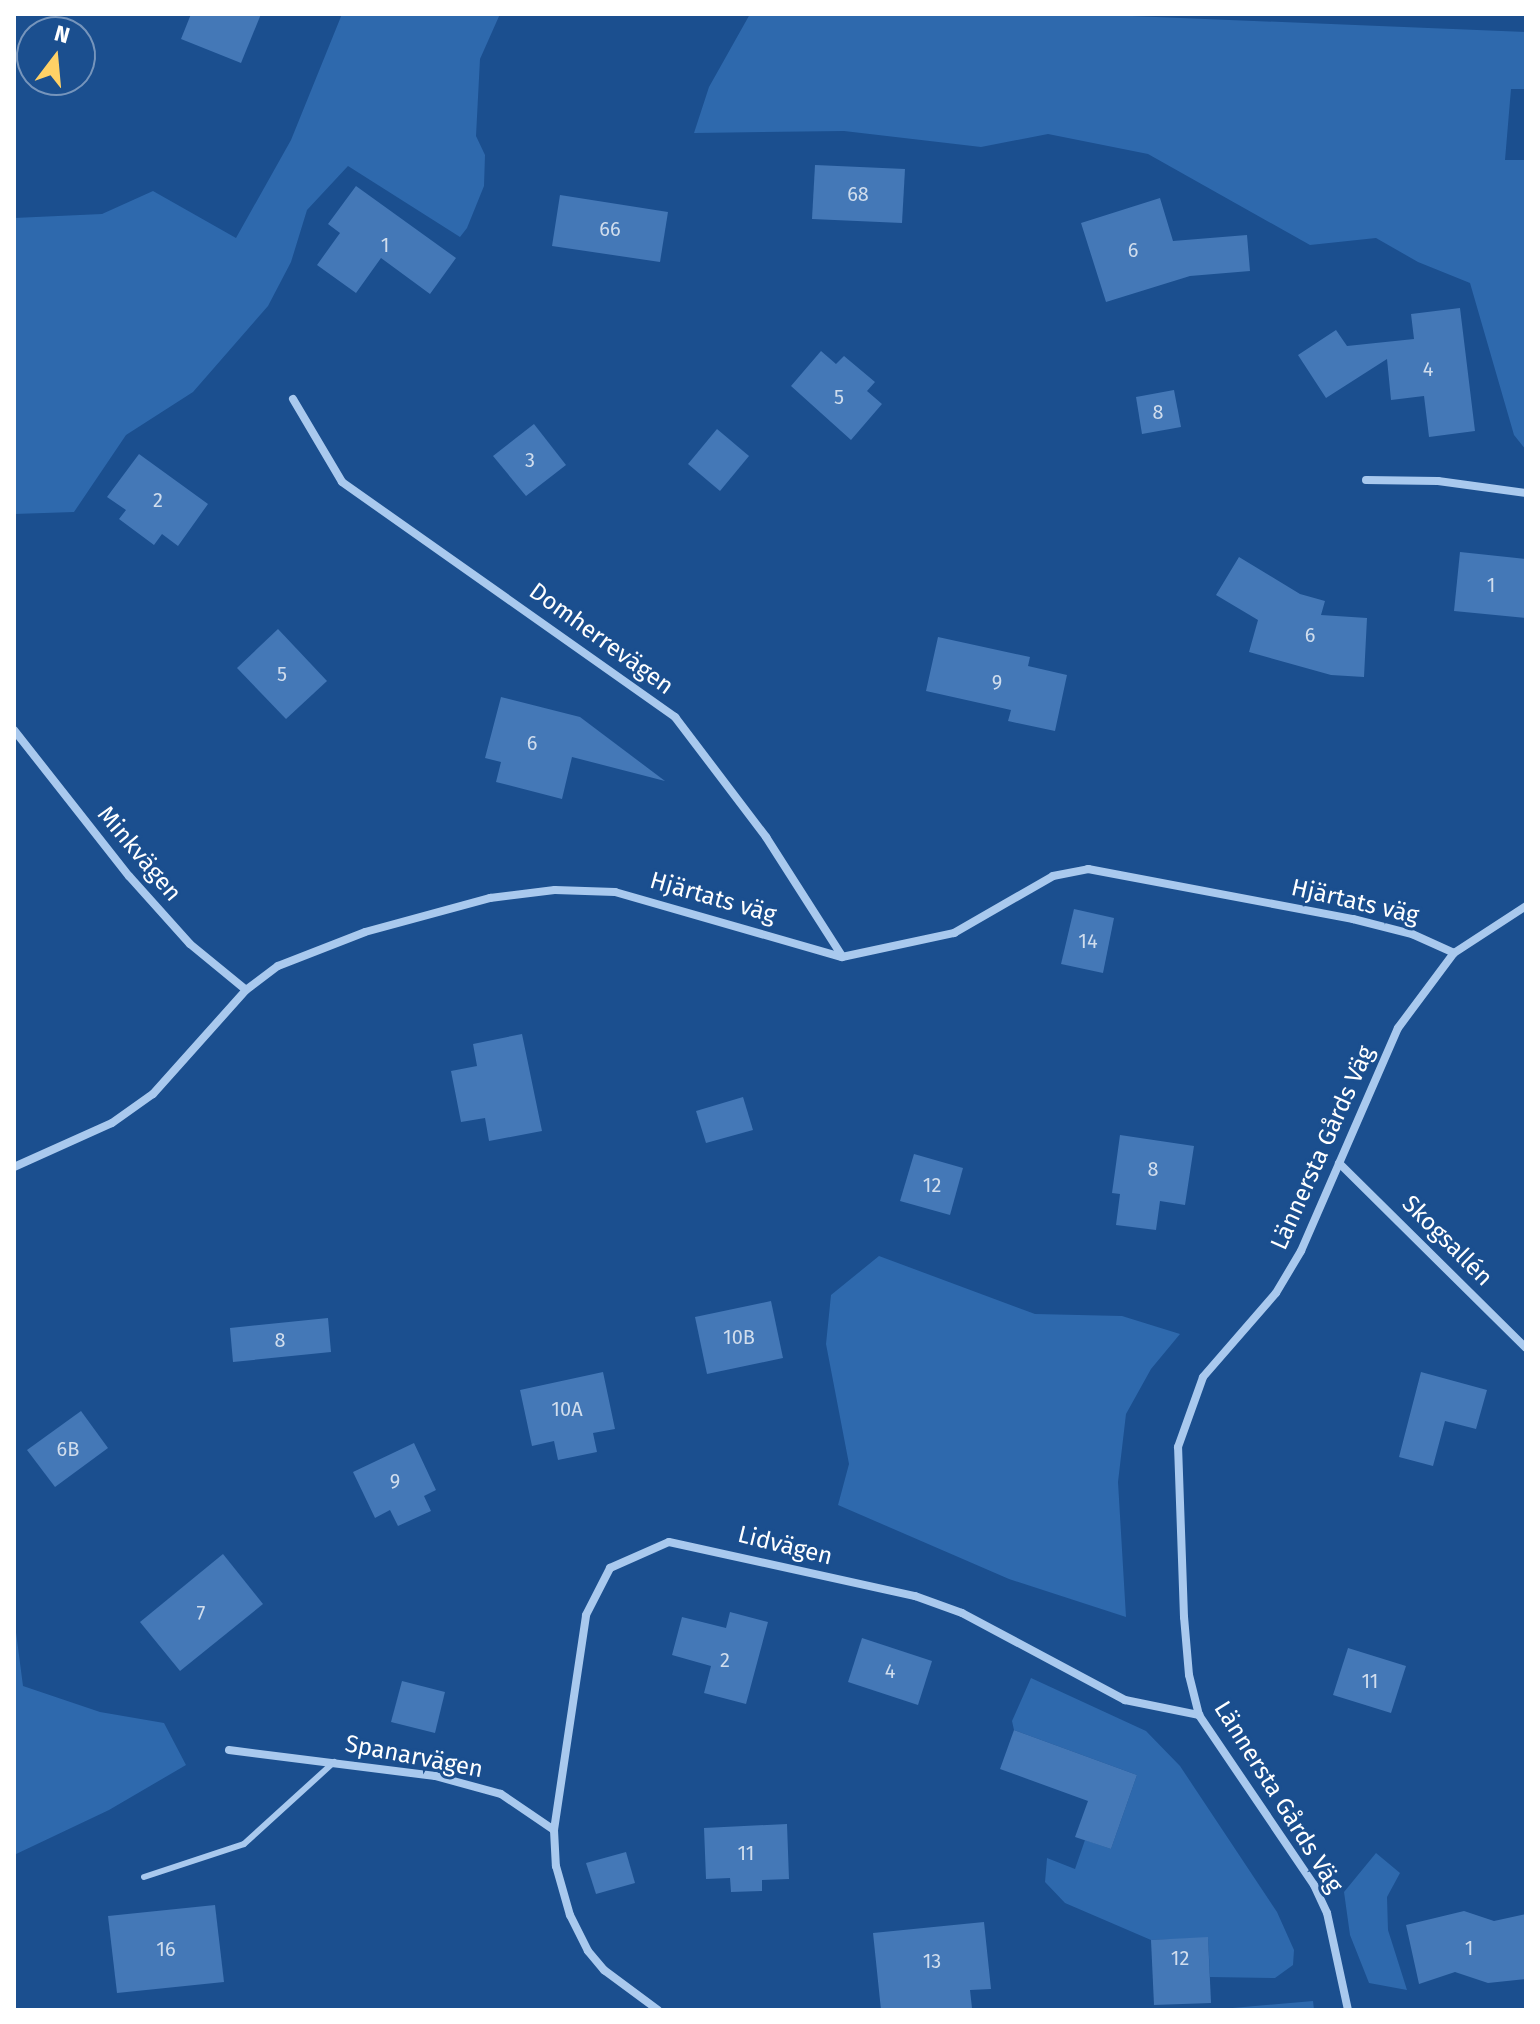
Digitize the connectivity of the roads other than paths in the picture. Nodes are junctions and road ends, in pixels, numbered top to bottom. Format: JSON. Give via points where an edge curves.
{"nodes":[{"id":1,"x":293,"y":399,"type":"dead end"},
{"id":2,"x":1366,"y":480,"type":"dead end"},
{"id":3,"x":1526,"y":493,"type":"edge"},
{"id":4,"x":14,"y":730,"type":"edge"},
{"id":5,"x":1526,"y":906,"type":"edge"},
{"id":6,"x":1454,"y":953,"type":"junction"},
{"id":7,"x":842,"y":957,"type":"junction"},
{"id":8,"x":246,"y":990,"type":"junction"},
{"id":9,"x":1339,"y":1163,"type":"junction"},
{"id":10,"x":14,"y":1167,"type":"edge"},
{"id":11,"x":1526,"y":1348,"type":"edge"},
{"id":12,"x":1199,"y":1715,"type":"junction"},
{"id":13,"x":229,"y":1750,"type":"dead end"},
{"id":14,"x":334,"y":1762,"type":"junction"},
{"id":15,"x":554,"y":1830,"type":"junction"},
{"id":16,"x":144,"y":1877,"type":"dead end"},
{"id":17,"x":658,"y":2010,"type":"edge"},
{"id":18,"x":1348,"y":2010,"type":"edge"}],
"edges":[{"from":1,"to":7,"type":"street","name":"Domherrevägen","via":[[342,482],[675,717],[766,837]]},
{"from":2,"to":3,"type":"street","via":[[1438,481]]},
{"from":4,"to":8,"type":"street","name":"Minkvägen","via":[[129,876],[190,944]]},
{"from":5,"to":6,"type":"street","name":"Lännersta Gårds Väg"},
{"from":6,"to":7,"type":"street","name":"Hjärtats väg","via":[[1412,934],[1353,919],[1088,869],[1053,876],[954,933]]},
{"from":6,"to":9,"type":"street","name":"Lännersta Gårds Väg","via":[[1398,1028]]},
{"from":7,"to":8,"type":"street","name":"Hjärtats väg","via":[[615,892],[555,890],[490,898],[365,932],[278,966]]},
{"from":8,"to":10,"type":"street","name":"Hjärtats väg","via":[[153,1094],[112,1123]]},
{"from":9,"to":11,"type":"street","name":"Skogsallén"},
{"from":9,"to":12,"type":"street","name":"Lännersta Gårds Väg","via":[[1319,1215],[1276,1293],[1203,1377],[1178,1447],[1184,1617]]},
{"from":12,"to":15,"type":"street","name":"Lidvägen","via":[[1125,1700],[962,1613],[915,1596],[669,1542],[610,1568],[586,1615]]},
{"from":12,"to":18,"type":"street","name":"Lännersta Gårds Väg","via":[[1314,1885],[1327,1913]]},
{"from":13,"to":14,"type":"street","name":"Spanarvägen"},
{"from":14,"to":15,"type":"street","name":"Spanarvägen","via":[[435,1776],[501,1794]]},
{"from":14,"to":16,"type":"lane","via":[[244,1844]]},
{"from":15,"to":17,"type":"street","via":[[563,1891],[588,1951],[604,1970]]}]}
